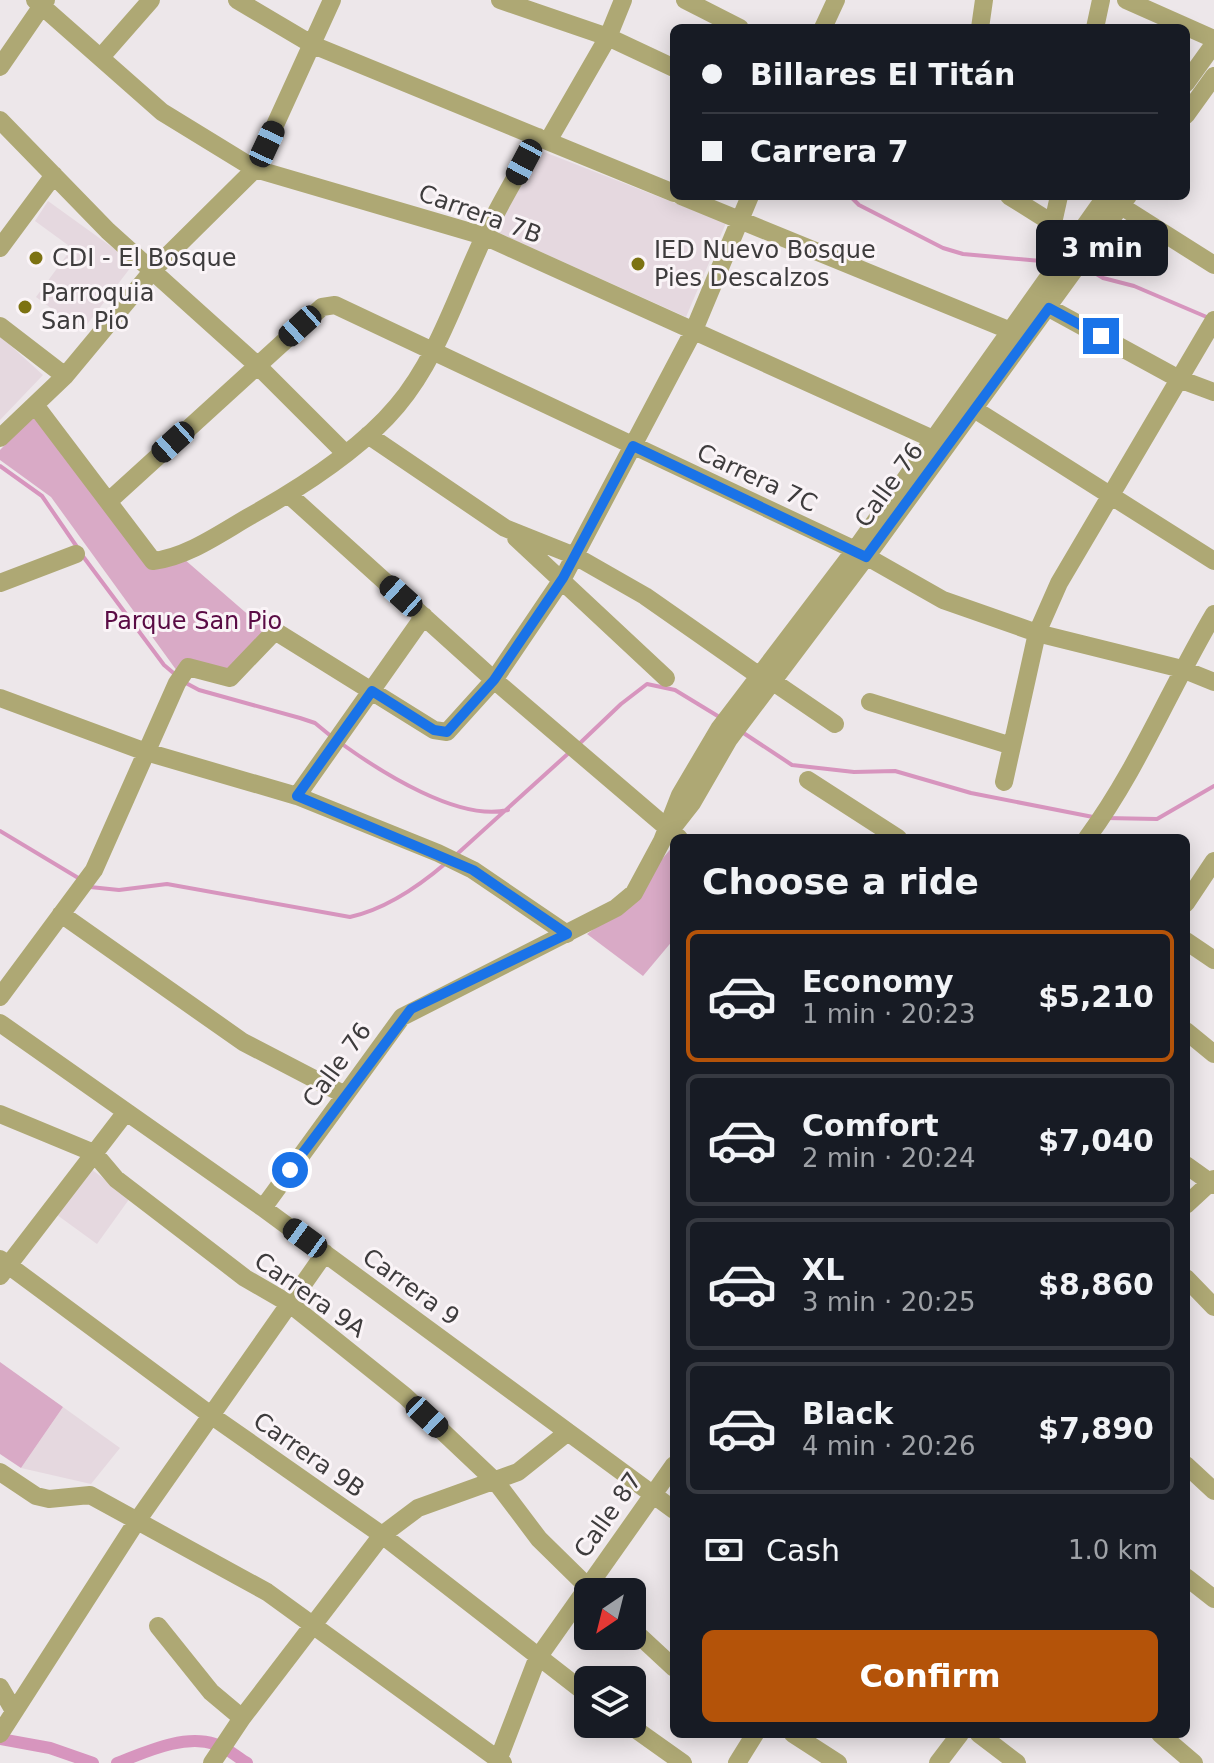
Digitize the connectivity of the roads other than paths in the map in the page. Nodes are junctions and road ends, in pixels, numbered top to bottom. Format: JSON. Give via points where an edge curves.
{"nodes":[{"id":1,"x":151,"y":0,"type":"edge"},
{"id":2,"x":237,"y":0,"type":"edge"},
{"id":3,"x":332,"y":0,"type":"edge"},
{"id":4,"x":500,"y":0,"type":"edge"},
{"id":5,"x":623,"y":0,"type":"edge"},
{"id":6,"x":685,"y":0,"type":"edge"},
{"id":7,"x":836,"y":0,"type":"edge"},
{"id":8,"x":984,"y":0,"type":"edge"},
{"id":9,"x":1101,"y":0,"type":"edge"},
{"id":10,"x":1126,"y":0,"type":"edge"},
{"id":11,"x":41,"y":2,"type":"edge"},
{"id":12,"x":732,"y":24,"type":"edge"},
{"id":13,"x":825,"y":24,"type":"edge"},
{"id":14,"x":981,"y":24,"type":"edge"},
{"id":15,"x":1096,"y":24,"type":"edge"},
{"id":16,"x":1176,"y":24,"type":"edge"},
{"id":17,"x":1190,"y":31,"type":"edge"},
{"id":18,"x":608,"y":37,"type":"junction"},
{"id":19,"x":1214,"y":42,"type":"edge"},
{"id":20,"x":313,"y":45,"type":"junction"},
{"id":21,"x":101,"y":57,"type":"junction"},
{"id":22,"x":670,"y":66,"type":"edge"},
{"id":23,"x":0,"y":67,"type":"edge"},
{"id":24,"x":1214,"y":76,"type":"edge"},
{"id":25,"x":1190,"y":77,"type":"edge"},
{"id":26,"x":1190,"y":109,"type":"edge"},
{"id":27,"x":0,"y":120,"type":"edge"},
{"id":28,"x":543,"y":139,"type":"junction"},
{"id":29,"x":255,"y":169,"type":"junction"},
{"id":30,"x":54,"y":175,"type":"junction"},
{"id":31,"x":670,"y":191,"type":"edge"},
{"id":32,"x":691,"y":200,"type":"edge"},
{"id":33,"x":748,"y":200,"type":"edge"},
{"id":34,"x":1016,"y":200,"type":"edge"},
{"id":35,"x":1058,"y":200,"type":"edge"},
{"id":36,"x":1117,"y":200,"type":"edge"},
{"id":37,"x":1117,"y":200,"type":"edge"},
{"id":38,"x":1119,"y":200,"type":"edge"},
{"id":39,"x":740,"y":220,"type":"junction"},
{"id":40,"x":1053,"y":223,"type":"junction"},
{"id":41,"x":484,"y":236,"type":"junction"},
{"id":42,"x":1076,"y":238,"type":"junction"},
{"id":43,"x":0,"y":248,"type":"edge"},
{"id":44,"x":1214,"y":265,"type":"edge"},
{"id":45,"x":154,"y":269,"type":"junction"},
{"id":46,"x":1049,"y":308,"type":"junction"},
{"id":47,"x":1213,"y":321,"type":"edge"},
{"id":48,"x":0,"y":326,"type":"edge"},
{"id":49,"x":694,"y":330,"type":"junction"},
{"id":50,"x":1011,"y":331,"type":"junction"},
{"id":51,"x":431,"y":353,"type":"junction"},
{"id":52,"x":257,"y":365,"type":"junction"},
{"id":53,"x":65,"y":376,"type":"junction"},
{"id":54,"x":1179,"y":379,"type":"junction"},
{"id":55,"x":1214,"y":392,"type":"edge"},
{"id":56,"x":35,"y":405,"type":"junction"},
{"id":57,"x":968,"y":405,"type":"junction"},
{"id":58,"x":368,"y":435,"type":"junction"},
{"id":59,"x":0,"y":438,"type":"edge"},
{"id":60,"x":935,"y":440,"type":"junction"},
{"id":61,"x":633,"y":446,"type":"junction"},
{"id":62,"x":344,"y":452,"type":"junction"},
{"id":63,"x":288,"y":494,"type":"junction"},
{"id":64,"x":1108,"y":497,"type":"junction"},
{"id":65,"x":110,"y":500,"type":"junction"},
{"id":66,"x":505,"y":528,"type":"junction"},
{"id":67,"x":76,"y":554,"type":"dead end"},
{"id":68,"x":861,"y":554,"type":"junction"},
{"id":69,"x":575,"y":556,"type":"junction"},
{"id":70,"x":1214,"y":561,"type":"edge"},
{"id":71,"x":563,"y":578,"type":"junction"},
{"id":72,"x":0,"y":583,"type":"edge"},
{"id":73,"x":1214,"y":614,"type":"edge"},
{"id":74,"x":424,"y":616,"type":"junction"},
{"id":75,"x":1037,"y":633,"type":"junction"},
{"id":76,"x":1182,"y":669,"type":"junction"},
{"id":77,"x":666,"y":678,"type":"dead end"},
{"id":78,"x":765,"y":678,"type":"junction"},
{"id":79,"x":494,"y":680,"type":"junction"},
{"id":80,"x":1214,"y":682,"type":"edge"},
{"id":81,"x":372,"y":691,"type":"junction"},
{"id":82,"x":0,"y":698,"type":"edge"},
{"id":83,"x":870,"y":702,"type":"dead end"},
{"id":84,"x":835,"y":724,"type":"dead end"},
{"id":85,"x":1012,"y":746,"type":"junction"},
{"id":86,"x":146,"y":752,"type":"junction"},
{"id":87,"x":808,"y":780,"type":"dead end"},
{"id":88,"x":1004,"y":782,"type":"dead end"},
{"id":89,"x":297,"y":796,"type":"junction"},
{"id":90,"x":892,"y":834,"type":"edge"},
{"id":91,"x":1091,"y":834,"type":"edge"},
{"id":92,"x":669,"y":835,"type":"edge"},
{"id":93,"x":1214,"y":861,"type":"edge"},
{"id":94,"x":1208,"y":882,"type":"edge"},
{"id":95,"x":1190,"y":899,"type":"edge"},
{"id":96,"x":61,"y":914,"type":"junction"},
{"id":97,"x":567,"y":934,"type":"junction"},
{"id":98,"x":1190,"y":944,"type":"edge"},
{"id":99,"x":1214,"y":960,"type":"edge"},
{"id":100,"x":0,"y":997,"type":"edge"},
{"id":101,"x":0,"y":1023,"type":"edge"},
{"id":102,"x":1190,"y":1034,"type":"edge"},
{"id":103,"x":1214,"y":1054,"type":"edge"},
{"id":104,"x":345,"y":1095,"type":"junction"},
{"id":105,"x":126,"y":1112,"type":"junction"},
{"id":106,"x":0,"y":1114,"type":"edge"},
{"id":107,"x":94,"y":1153,"type":"junction"},
{"id":108,"x":1190,"y":1168,"type":"edge"},
{"id":109,"x":1213,"y":1182,"type":"edge"},
{"id":110,"x":1190,"y":1202,"type":"edge"},
{"id":111,"x":263,"y":1208,"type":"junction"},
{"id":112,"x":325,"y":1253,"type":"junction"},
{"id":113,"x":3,"y":1267,"type":"edge"},
{"id":114,"x":1190,"y":1282,"type":"edge"},
{"id":115,"x":290,"y":1304,"type":"junction"},
{"id":116,"x":1214,"y":1307,"type":"edge"},
{"id":117,"x":212,"y":1416,"type":"junction"},
{"id":118,"x":568,"y":1432,"type":"junction"},
{"id":119,"x":1190,"y":1469,"type":"edge"},
{"id":120,"x":670,"y":1470,"type":"edge"},
{"id":121,"x":0,"y":1472,"type":"edge"},
{"id":122,"x":496,"y":1482,"type":"junction"},
{"id":123,"x":1214,"y":1491,"type":"edge"},
{"id":124,"x":652,"y":1494,"type":"junction"},
{"id":125,"x":670,"y":1507,"type":"edge"},
{"id":126,"x":137,"y":1521,"type":"junction"},
{"id":127,"x":382,"y":1535,"type":"junction"},
{"id":128,"x":579,"y":1578,"type":"edge"},
{"id":129,"x":597,"y":1578,"type":"edge"},
{"id":130,"x":1190,"y":1580,"type":"edge"},
{"id":131,"x":1214,"y":1599,"type":"edge"},
{"id":132,"x":574,"y":1610,"type":"edge"},
{"id":133,"x":314,"y":1623,"type":"junction"},
{"id":134,"x":158,"y":1626,"type":"dead end"},
{"id":135,"x":646,"y":1642,"type":"edge"},
{"id":136,"x":537,"y":1659,"type":"junction"},
{"id":137,"x":670,"y":1664,"type":"edge"},
{"id":138,"x":574,"y":1685,"type":"edge"},
{"id":139,"x":0,"y":1687,"type":"edge"},
{"id":140,"x":14,"y":1711,"type":"junction"},
{"id":141,"x":242,"y":1718,"type":"junction"},
{"id":142,"x":0,"y":1734,"type":"edge"},
{"id":143,"x":646,"y":1737,"type":"edge"},
{"id":144,"x":753,"y":1738,"type":"edge"},
{"id":145,"x":799,"y":1738,"type":"edge"},
{"id":146,"x":957,"y":1738,"type":"edge"},
{"id":147,"x":984,"y":1738,"type":"edge"},
{"id":148,"x":1165,"y":1738,"type":"edge"},
{"id":149,"x":217,"y":1755,"type":"edge"},
{"id":150,"x":499,"y":1761,"type":"edge"},
{"id":151,"x":683,"y":1763,"type":"edge"},
{"id":152,"x":737,"y":1763,"type":"edge"},
{"id":153,"x":838,"y":1763,"type":"edge"},
{"id":154,"x":938,"y":1763,"type":"edge"},
{"id":155,"x":1017,"y":1763,"type":"edge"},
{"id":156,"x":1194,"y":1763,"type":"edge"}],
"edges":[{"from":1,"to":21,"type":"street"},
{"from":2,"to":20,"type":"street"},
{"from":3,"to":20,"type":"street"},
{"from":4,"to":18,"type":"street"},
{"from":5,"to":18,"type":"street"},
{"from":6,"to":12,"type":"street"},
{"from":7,"to":13,"type":"street"},
{"from":8,"to":14,"type":"street"},
{"from":9,"to":15,"type":"street"},
{"from":10,"to":16,"type":"street"},
{"from":11,"to":21,"type":"street","name":"Carrera 7B"},
{"from":11,"to":23,"type":"street"},
{"from":17,"to":19,"type":"street"},
{"from":18,"to":22,"type":"street"},
{"from":18,"to":28,"type":"street"},
{"from":19,"to":25,"type":"street"},
{"from":20,"to":28,"type":"street"},
{"from":20,"to":29,"type":"street"},
{"from":21,"to":29,"type":"street","name":"Carrera 7B","via":[[162,112]]},
{"from":24,"to":26,"type":"street"},
{"from":27,"to":30,"type":"street"},
{"from":28,"to":31,"type":"street"},
{"from":28,"to":41,"type":"street"},
{"from":29,"to":41,"type":"street","name":"Carrera 7B"},
{"from":29,"to":45,"type":"street"},
{"from":30,"to":43,"type":"street"},
{"from":30,"to":45,"type":"street"},
{"from":32,"to":39,"type":"street"},
{"from":33,"to":39,"type":"street"},
{"from":34,"to":40,"type":"street"},
{"from":35,"to":40,"type":"street"},
{"from":36,"to":42,"type":"street","name":"Calle 76"},
{"from":37,"to":46,"type":"street","name":"Calle 76"},
{"from":38,"to":44,"type":"street"},
{"from":39,"to":49,"type":"street"},
{"from":39,"to":50,"type":"street"},
{"from":40,"to":42,"type":"street"},
{"from":41,"to":49,"type":"street","name":"Carrera 7B"},
{"from":41,"to":51,"type":"street"},
{"from":42,"to":50,"type":"street","name":"Calle 76"},
{"from":45,"to":52,"type":"street"},
{"from":45,"to":53,"type":"street"},
{"from":46,"to":54,"type":"street"},
{"from":46,"to":57,"type":"street","name":"Calle 76"},
{"from":47,"to":54,"type":"street"},
{"from":48,"to":53,"type":"street"},
{"from":49,"to":60,"type":"street","name":"Carrera 7B"},
{"from":49,"to":61,"type":"street"},
{"from":50,"to":57,"type":"street","name":"Calle 76"},
{"from":51,"to":52,"type":"street","name":"Carrera 7C","via":[[335,305],[322,307]]},
{"from":51,"to":58,"type":"street","via":[[398,405]]},
{"from":51,"to":61,"type":"street","name":"Carrera 7C"},
{"from":52,"to":62,"type":"street"},
{"from":52,"to":65,"type":"street"},
{"from":53,"to":56,"type":"street"},
{"from":54,"to":55,"type":"street"},
{"from":54,"to":64,"type":"street"},
{"from":56,"to":59,"type":"street"},
{"from":56,"to":65,"type":"street"},
{"from":57,"to":60,"type":"street","name":"Calle 76"},
{"from":57,"to":64,"type":"street"},
{"from":57,"to":68,"type":"street","name":"Calle 76"},
{"from":58,"to":62,"type":"street"},
{"from":58,"to":66,"type":"street"},
{"from":60,"to":68,"type":"street","name":"Calle 76"},
{"from":61,"to":68,"type":"street","name":"Carrera 7C"},
{"from":61,"to":69,"type":"street"},
{"from":62,"to":63,"type":"street"},
{"from":63,"to":65,"type":"street","via":[[186,552],[156,561]]},
{"from":63,"to":74,"type":"street"},
{"from":64,"to":70,"type":"street"},
{"from":64,"to":75,"type":"street"},
{"from":66,"to":69,"type":"street"},
{"from":66,"to":71,"type":"street"},
{"from":67,"to":72,"type":"street"},
{"from":68,"to":75,"type":"street","name":"Carrera 7C","via":[[943,600]]},
{"from":68,"to":78,"type":"street","name":"Calle 76"},
{"from":69,"to":71,"type":"street"},
{"from":69,"to":78,"type":"street","via":[[645,596]]},
{"from":71,"to":77,"type":"street"},
{"from":71,"to":79,"type":"street"},
{"from":73,"to":76,"type":"street"},
{"from":74,"to":79,"type":"street"},
{"from":74,"to":81,"type":"street"},
{"from":75,"to":76,"type":"street","name":"Carrera 7C"},
{"from":75,"to":85,"type":"street"},
{"from":76,"to":80,"type":"street","name":"Carrera 7C"},
{"from":76,"to":91,"type":"street","via":[[1110,809]]},
{"from":78,"to":84,"type":"street"},
{"from":78,"to":92,"type":"street","name":"Calle 76","via":[[724,734],[692,803]]},
{"from":79,"to":81,"type":"street","via":[[447,732],[434,730]]},
{"from":79,"to":92,"type":"street"},
{"from":81,"to":86,"type":"street","via":[[275,631],[230,678],[184,675]]},
{"from":81,"to":89,"type":"street"},
{"from":82,"to":86,"type":"street"},
{"from":83,"to":85,"type":"street"},
{"from":85,"to":88,"type":"street"},
{"from":86,"to":89,"type":"street"},
{"from":86,"to":96,"type":"street","via":[[94,870]]},
{"from":87,"to":90,"type":"street"},
{"from":89,"to":97,"type":"street","via":[[473,870]]},
{"from":92,"to":97,"type":"street","name":"Calle 76","via":[[634,893]]},
{"from":93,"to":94,"type":"street"},
{"from":94,"to":95,"type":"street"},
{"from":96,"to":100,"type":"street"},
{"from":96,"to":104,"type":"street","via":[[243,1042]]},
{"from":97,"to":104,"type":"street","name":"Calle 76","via":[[411,1009]]},
{"from":98,"to":99,"type":"street"},
{"from":101,"to":105,"type":"street","name":"Carrera 9"},
{"from":102,"to":103,"type":"street"},
{"from":104,"to":111,"type":"street","name":"Calle 76"},
{"from":105,"to":107,"type":"street"},
{"from":105,"to":111,"type":"street","name":"Carrera 9"},
{"from":106,"to":107,"type":"street","name":"Carrera 9A"},
{"from":107,"to":113,"type":"street"},
{"from":107,"to":115,"type":"street","name":"Carrera 9A","via":[[116,1179],[223,1262]]},
{"from":108,"to":109,"type":"street"},
{"from":109,"to":110,"type":"street"},
{"from":111,"to":112,"type":"street","name":"Carrera 9"},
{"from":112,"to":115,"type":"street"},
{"from":112,"to":118,"type":"street","name":"Carrera 9"},
{"from":113,"to":117,"type":"street","name":"Carrera 9B"},
{"from":114,"to":116,"type":"street"},
{"from":115,"to":117,"type":"street"},
{"from":115,"to":122,"type":"street","name":"Carrera 9A","via":[[405,1396]]},
{"from":117,"to":126,"type":"street"},
{"from":117,"to":127,"type":"street","name":"Carrera 9B"},
{"from":118,"to":122,"type":"street","via":[[518,1472]]},
{"from":118,"to":124,"type":"street","name":"Carrera 9"},
{"from":119,"to":123,"type":"street"},
{"from":120,"to":124,"type":"street","name":"Calle 87"},
{"from":121,"to":126,"type":"street","via":[[36,1496],[90,1495]]},
{"from":122,"to":127,"type":"street","via":[[418,1508]]},
{"from":122,"to":128,"type":"street","name":"Carrera 9A","via":[[539,1539]]},
{"from":124,"to":125,"type":"street","name":"Carrera 9"},
{"from":124,"to":129,"type":"street","name":"Calle 87"},
{"from":126,"to":133,"type":"street"},
{"from":126,"to":140,"type":"street"},
{"from":127,"to":133,"type":"street"},
{"from":127,"to":136,"type":"street","name":"Carrera 9B"},
{"from":130,"to":131,"type":"street"},
{"from":132,"to":136,"type":"street","name":"Calle 87"},
{"from":133,"to":141,"type":"street"},
{"from":133,"to":150,"type":"street"},
{"from":134,"to":141,"type":"street","via":[[211,1692]]},
{"from":135,"to":137,"type":"street"},
{"from":136,"to":138,"type":"street","name":"Carrera 9B"},
{"from":136,"to":150,"type":"street","name":"Calle 87"},
{"from":139,"to":140,"type":"street"},
{"from":140,"to":142,"type":"street"},
{"from":141,"to":149,"type":"street"},
{"from":143,"to":151,"type":"street"},
{"from":144,"to":152,"type":"street"},
{"from":145,"to":153,"type":"street"},
{"from":146,"to":154,"type":"street"},
{"from":147,"to":155,"type":"street"},
{"from":148,"to":156,"type":"street"}]}
